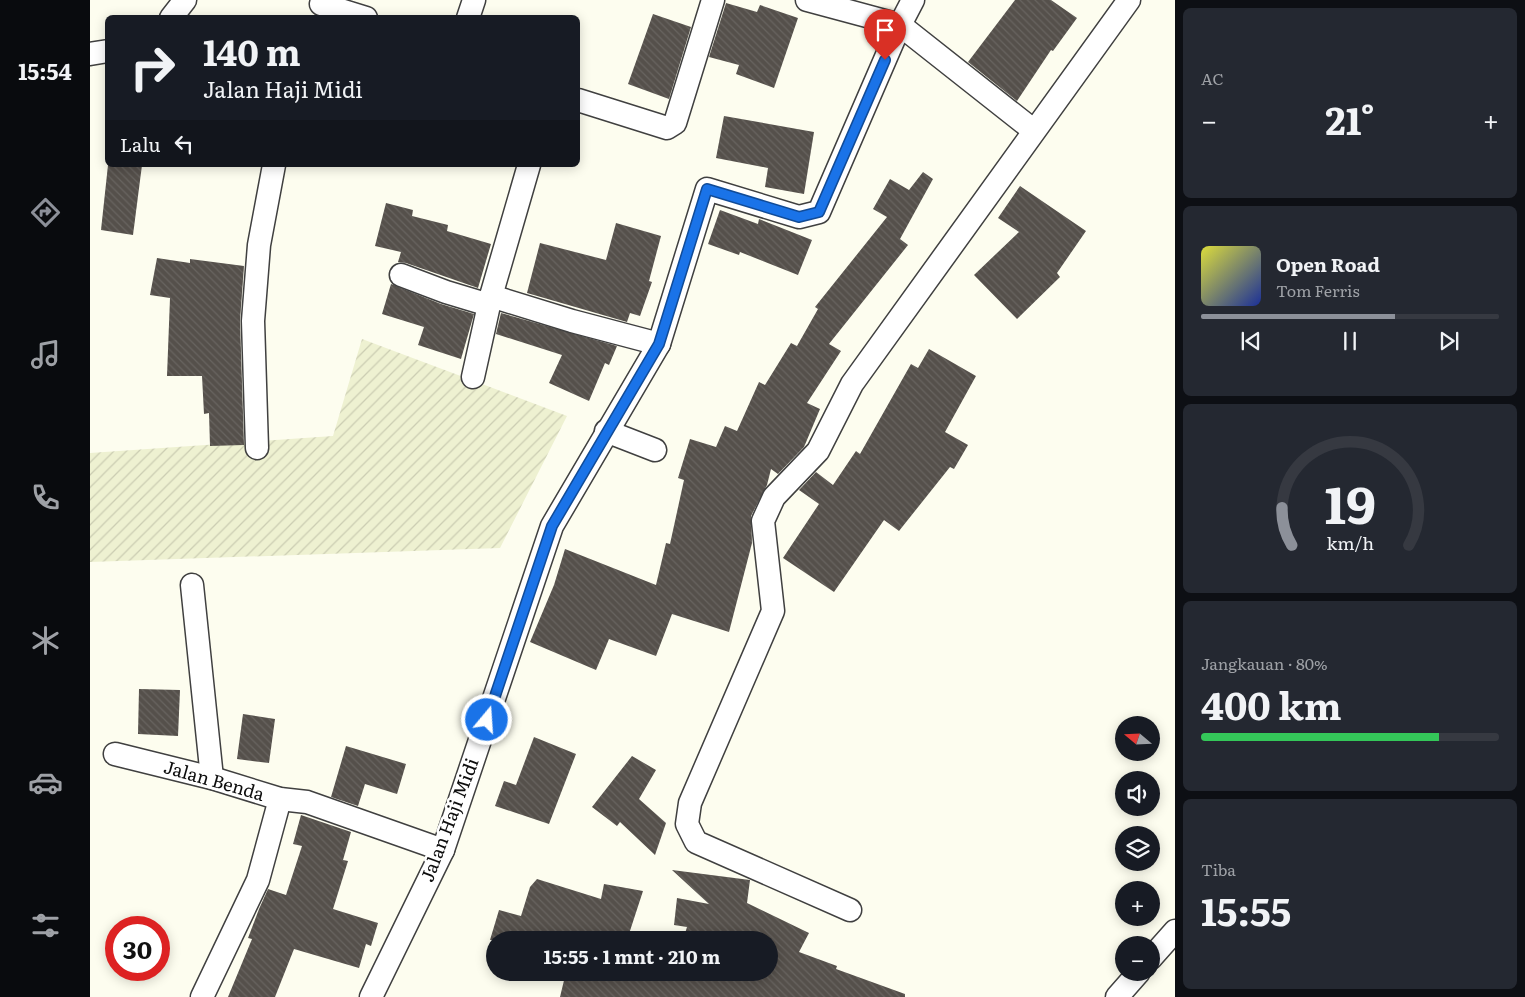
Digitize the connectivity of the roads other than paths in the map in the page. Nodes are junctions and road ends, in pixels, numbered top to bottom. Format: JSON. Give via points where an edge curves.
{"nodes":[{"id":1,"x":185,"y":0,"type":"edge"},
{"id":2,"x":474,"y":0,"type":"edge"},
{"id":3,"x":713,"y":0,"type":"edge"},
{"id":4,"x":806,"y":0,"type":"edge"},
{"id":5,"x":913,"y":0,"type":"edge"},
{"id":6,"x":1129,"y":0,"type":"edge"},
{"id":7,"x":320,"y":7,"type":"edge"},
{"id":8,"x":173,"y":15,"type":"edge"},
{"id":9,"x":353,"y":15,"type":"edge"},
{"id":10,"x":469,"y":15,"type":"edge"},
{"id":11,"x":900,"y":26,"type":"junction"},
{"id":12,"x":105,"y":52,"type":"edge"},
{"id":13,"x":90,"y":54,"type":"edge"},
{"id":14,"x":580,"y":101,"type":"edge"},
{"id":15,"x":1033,"y":130,"type":"junction"},
{"id":16,"x":274,"y":167,"type":"edge"},
{"id":17,"x":528,"y":167,"type":"edge"},
{"id":18,"x":401,"y":275,"type":"dead end"},
{"id":19,"x":490,"y":300,"type":"junction"},
{"id":20,"x":659,"y":344,"type":"junction"},
{"id":21,"x":473,"y":377,"type":"dead end"},
{"id":22,"x":606,"y":432,"type":"junction"},
{"id":23,"x":257,"y":448,"type":"dead end"},
{"id":24,"x":656,"y":450,"type":"dead end"},
{"id":25,"x":192,"y":585,"type":"dead end"},
{"id":26,"x":115,"y":754,"type":"dead end"},
{"id":27,"x":212,"y":778,"type":"junction"},
{"id":28,"x":280,"y":799,"type":"junction"},
{"id":29,"x":443,"y":850,"type":"junction"},
{"id":30,"x":850,"y":910,"type":"dead end"},
{"id":31,"x":1175,"y":931,"type":"edge"},
{"id":32,"x":1160,"y":948,"type":"edge"},
{"id":33,"x":1131,"y":981,"type":"edge"},
{"id":34,"x":202,"y":997,"type":"edge"},
{"id":35,"x":371,"y":997,"type":"edge"},
{"id":36,"x":1118,"y":997,"type":"edge"}],
"edges":[{"from":1,"to":8,"type":"street"},
{"from":2,"to":10,"type":"street"},
{"from":3,"to":14,"type":"street","via":[[675,123],[667,128]]},
{"from":4,"to":11,"type":"street"},
{"from":5,"to":11,"type":"street","name":"Jalan Haji Midi"},
{"from":6,"to":15,"type":"street"},
{"from":7,"to":9,"type":"street"},
{"from":11,"to":15,"type":"street"},
{"from":11,"to":20,"type":"street","name":"Jalan Haji Midi","via":[[819,212],[799,217],[707,189]]},
{"from":12,"to":13,"type":"street"},
{"from":15,"to":30,"type":"street","via":[[852,384],[818,451],[774,497],[763,522],[773,611],[690,803],[687,824],[696,842]]},
{"from":16,"to":23,"type":"street","via":[[259,245],[253,321]]},
{"from":17,"to":19,"type":"street"},
{"from":18,"to":19,"type":"street","via":[[446,292]]},
{"from":19,"to":20,"type":"street"},
{"from":19,"to":21,"type":"street"},
{"from":20,"to":22,"type":"street","name":"Jalan Haji Midi"},
{"from":22,"to":24,"type":"street"},
{"from":22,"to":29,"type":"street","name":"Jalan Haji Midi","via":[[552,526]]},
{"from":25,"to":27,"type":"street"},
{"from":26,"to":27,"type":"street","name":"Jalan Benda"},
{"from":27,"to":28,"type":"street","name":"Jalan Benda"},
{"from":28,"to":29,"type":"street","via":[[307,802]]},
{"from":28,"to":34,"type":"street","name":"Jalan Benda","via":[[258,880]]},
{"from":29,"to":35,"type":"street","name":"Jalan Haji Midi"},
{"from":31,"to":32,"type":"street"},
{"from":33,"to":36,"type":"street"}]}
